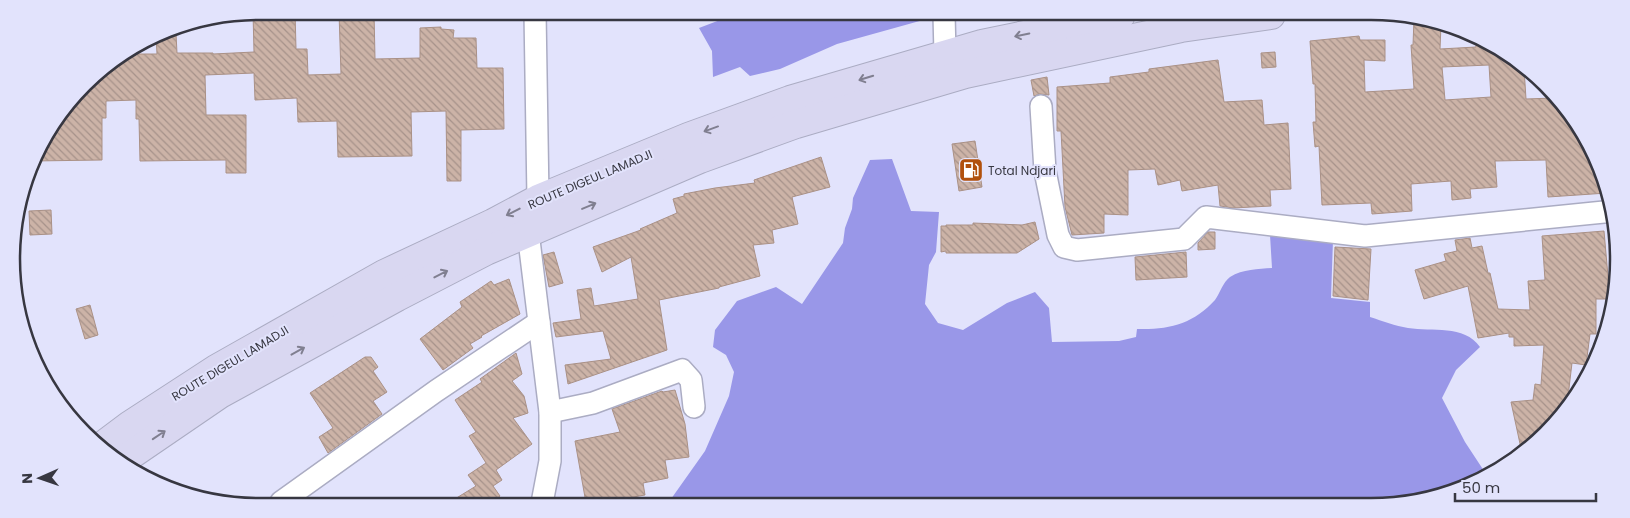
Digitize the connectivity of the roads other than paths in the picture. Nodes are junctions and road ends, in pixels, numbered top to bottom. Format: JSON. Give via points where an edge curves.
{"nodes":[{"id":1,"x":535,"y":20,"type":"edge"},
{"id":2,"x":944,"y":20,"type":"edge"},
{"id":3,"x":1097,"y":20,"type":"edge"},
{"id":4,"x":1241,"y":20,"type":"edge"},
{"id":5,"x":944,"y":54,"type":"junction"},
{"id":6,"x":1041,"y":106,"type":"dead end"},
{"id":7,"x":538,"y":199,"type":"junction"},
{"id":8,"x":1605,"y":212,"type":"edge"},
{"id":9,"x":528,"y":232,"type":"junction"},
{"id":10,"x":539,"y":322,"type":"junction"},
{"id":11,"x":694,"y":407,"type":"dead end"},
{"id":12,"x":550,"y":412,"type":"junction"},
{"id":13,"x":106,"y":443,"type":"edge"},
{"id":14,"x":126,"y":458,"type":"edge"},
{"id":15,"x":287,"y":498,"type":"edge"},
{"id":16,"x":543,"y":498,"type":"edge"}],
"edges":[{"from":1,"to":7,"type":"street"},
{"from":2,"to":5,"type":"street"},
{"from":3,"to":5,"type":"main road","name":"ROUTE DIGEUL LAMADJI","one_way":true},
{"from":9,"to":4,"type":"main road","one_way":true,"via":[[700,159],[796,124],[965,74],[1181,28]]},
{"from":5,"to":7,"type":"main road","name":"ROUTE DIGEUL LAMADJI","one_way":true,"via":[[790,100],[688,137]]},
{"from":6,"to":8,"type":"street","via":[[1044,171],[1058,235],[1064,247],[1077,250],[1184,239],[1206,217],[1365,236]]},
{"from":7,"to":13,"type":"main road","name":"ROUTE DIGEUL LAMADJI","one_way":true,"via":[[384,274],[216,369]]},
{"from":9,"to":10,"type":"street"},
{"from":14,"to":9,"type":"main road","one_way":true,"via":[[220,394],[413,288]]},
{"from":10,"to":12,"type":"street"},
{"from":10,"to":15,"type":"street"},
{"from":11,"to":12,"type":"street","via":[[691,380],[682,370],[593,403]]},
{"from":12,"to":16,"type":"street","via":[[550,461]]}]}
